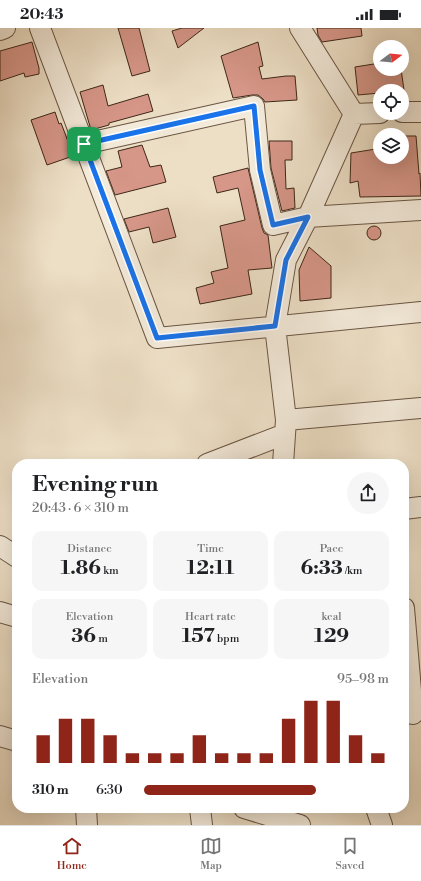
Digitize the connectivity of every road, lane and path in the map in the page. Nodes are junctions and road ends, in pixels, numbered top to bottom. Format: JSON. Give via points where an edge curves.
{"nodes":[{"id":1,"x":5,"y":28,"type":"edge"},
{"id":2,"x":40,"y":28,"type":"edge"},
{"id":3,"x":300,"y":28,"type":"edge"},
{"id":4,"x":0,"y":30,"type":"edge"},
{"id":5,"x":409,"y":112,"type":"edge"},
{"id":6,"x":421,"y":112,"type":"edge"},
{"id":7,"x":373,"y":113,"type":"edge"},
{"id":8,"x":354,"y":114,"type":"junction"},
{"id":9,"x":84,"y":144,"type":"junction"},
{"id":10,"x":421,"y":210,"type":"edge"},
{"id":11,"x":308,"y":217,"type":"junction"},
{"id":12,"x":421,"y":312,"type":"edge"},
{"id":13,"x":275,"y":326,"type":"junction"},
{"id":14,"x":421,"y":408,"type":"edge"},
{"id":15,"x":286,"y":427,"type":"junction"},
{"id":16,"x":218,"y":459,"type":"edge"},
{"id":17,"x":283,"y":459,"type":"edge"},
{"id":18,"x":421,"y":508,"type":"edge"},
{"id":19,"x":409,"y":509,"type":"edge"},
{"id":20,"x":12,"y":540,"type":"edge"},
{"id":21,"x":0,"y":546,"type":"edge"},
{"id":22,"x":12,"y":554,"type":"edge"},
{"id":23,"x":0,"y":612,"type":"edge"},
{"id":24,"x":12,"y":616,"type":"edge"},
{"id":25,"x":409,"y":667,"type":"edge"},
{"id":26,"x":413,"y":714,"type":"edge"},
{"id":27,"x":0,"y":736,"type":"edge"},
{"id":28,"x":12,"y":740,"type":"edge"},
{"id":29,"x":86,"y":813,"type":"edge"},
{"id":30,"x":201,"y":813,"type":"edge"},
{"id":31,"x":260,"y":813,"type":"edge"},
{"id":32,"x":378,"y":813,"type":"edge"},
{"id":33,"x":87,"y":825,"type":"edge"},
{"id":34,"x":202,"y":825,"type":"edge"},
{"id":35,"x":300,"y":825,"type":"edge"},
{"id":36,"x":382,"y":825,"type":"edge"}],
"edges":[{"from":1,"to":4,"type":"street"},
{"from":2,"to":9,"type":"street"},
{"from":3,"to":8,"type":"street"},
{"from":5,"to":6,"type":"street"},
{"from":7,"to":8,"type":"street"},
{"from":8,"to":11,"type":"street"},
{"from":9,"to":11,"type":"street","via":[[254,106],[260,170],[273,225]]},
{"from":9,"to":13,"type":"street","via":[[157,338]]},
{"from":10,"to":11,"type":"street"},
{"from":11,"to":13,"type":"street","via":[[286,260]]},
{"from":12,"to":13,"type":"street"},
{"from":13,"to":15,"type":"street"},
{"from":14,"to":15,"type":"street"},
{"from":15,"to":16,"type":"street"},
{"from":15,"to":17,"type":"street"},
{"from":18,"to":19,"type":"street"},
{"from":20,"to":21,"type":"street"},
{"from":21,"to":22,"type":"street"},
{"from":23,"to":24,"type":"street"},
{"from":25,"to":26,"type":"street"},
{"from":27,"to":28,"type":"street"},
{"from":29,"to":33,"type":"street"},
{"from":30,"to":34,"type":"street"},
{"from":31,"to":35,"type":"street"},
{"from":32,"to":36,"type":"street"}]}
